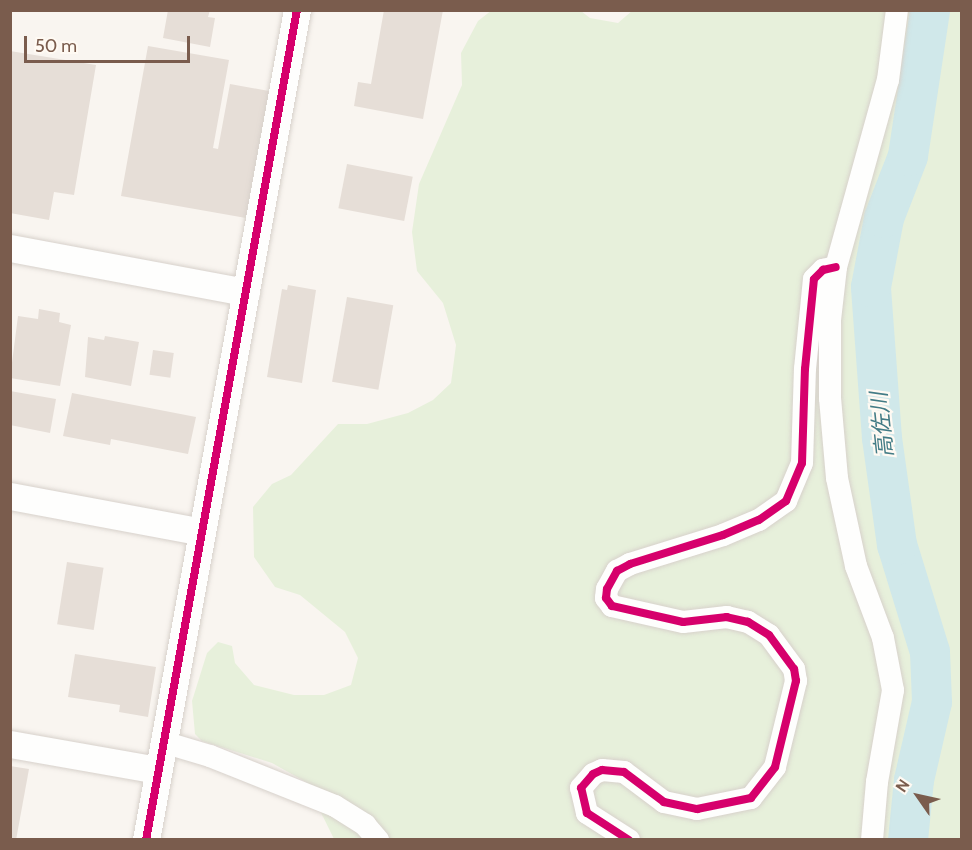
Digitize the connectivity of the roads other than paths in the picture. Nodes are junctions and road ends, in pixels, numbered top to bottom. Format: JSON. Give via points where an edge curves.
{"nodes":[{"id":1,"x":297,"y":10,"type":"edge"},
{"id":2,"x":897,"y":10,"type":"edge"},
{"id":3,"x":10,"y":248,"type":"edge"},
{"id":4,"x":836,"y":267,"type":"junction"},
{"id":5,"x":246,"y":292,"type":"junction"},
{"id":6,"x":10,"y":496,"type":"edge"},
{"id":7,"x":202,"y":531,"type":"junction"},
{"id":8,"x":163,"y":742,"type":"junction"},
{"id":9,"x":10,"y":744,"type":"edge"},
{"id":10,"x":158,"y":771,"type":"junction"},
{"id":11,"x":146,"y":840,"type":"edge"},
{"id":12,"x":378,"y":840,"type":"edge"},
{"id":13,"x":629,"y":840,"type":"edge"},
{"id":14,"x":872,"y":840,"type":"edge"}],
"edges":[{"from":1,"to":5,"type":"street"},
{"from":2,"to":4,"type":"street","via":[[888,80]]},
{"from":3,"to":5,"type":"street"},
{"from":4,"to":13,"type":"street","via":[[823,270],[814,279],[805,369],[802,463],[786,501],[759,520],[723,535],[630,564],[617,571],[607,589],[606,598],[612,606],[683,622],[727,617],[748,622],[769,635],[794,669],[796,681],[775,767],[751,798],[697,808],[664,802],[624,772],[602,770],[593,774],[581,788],[586,813]]},
{"from":4,"to":14,"type":"street","via":[[830,320],[830,398],[837,478],[856,566],[883,638],[893,690],[877,782]]},
{"from":5,"to":7,"type":"street"},
{"from":6,"to":7,"type":"street"},
{"from":7,"to":8,"type":"street"},
{"from":8,"to":10,"type":"street"},
{"from":8,"to":12,"type":"street","via":[[210,756],[335,806],[365,825]]},
{"from":9,"to":10,"type":"street"},
{"from":10,"to":11,"type":"street"}]}
